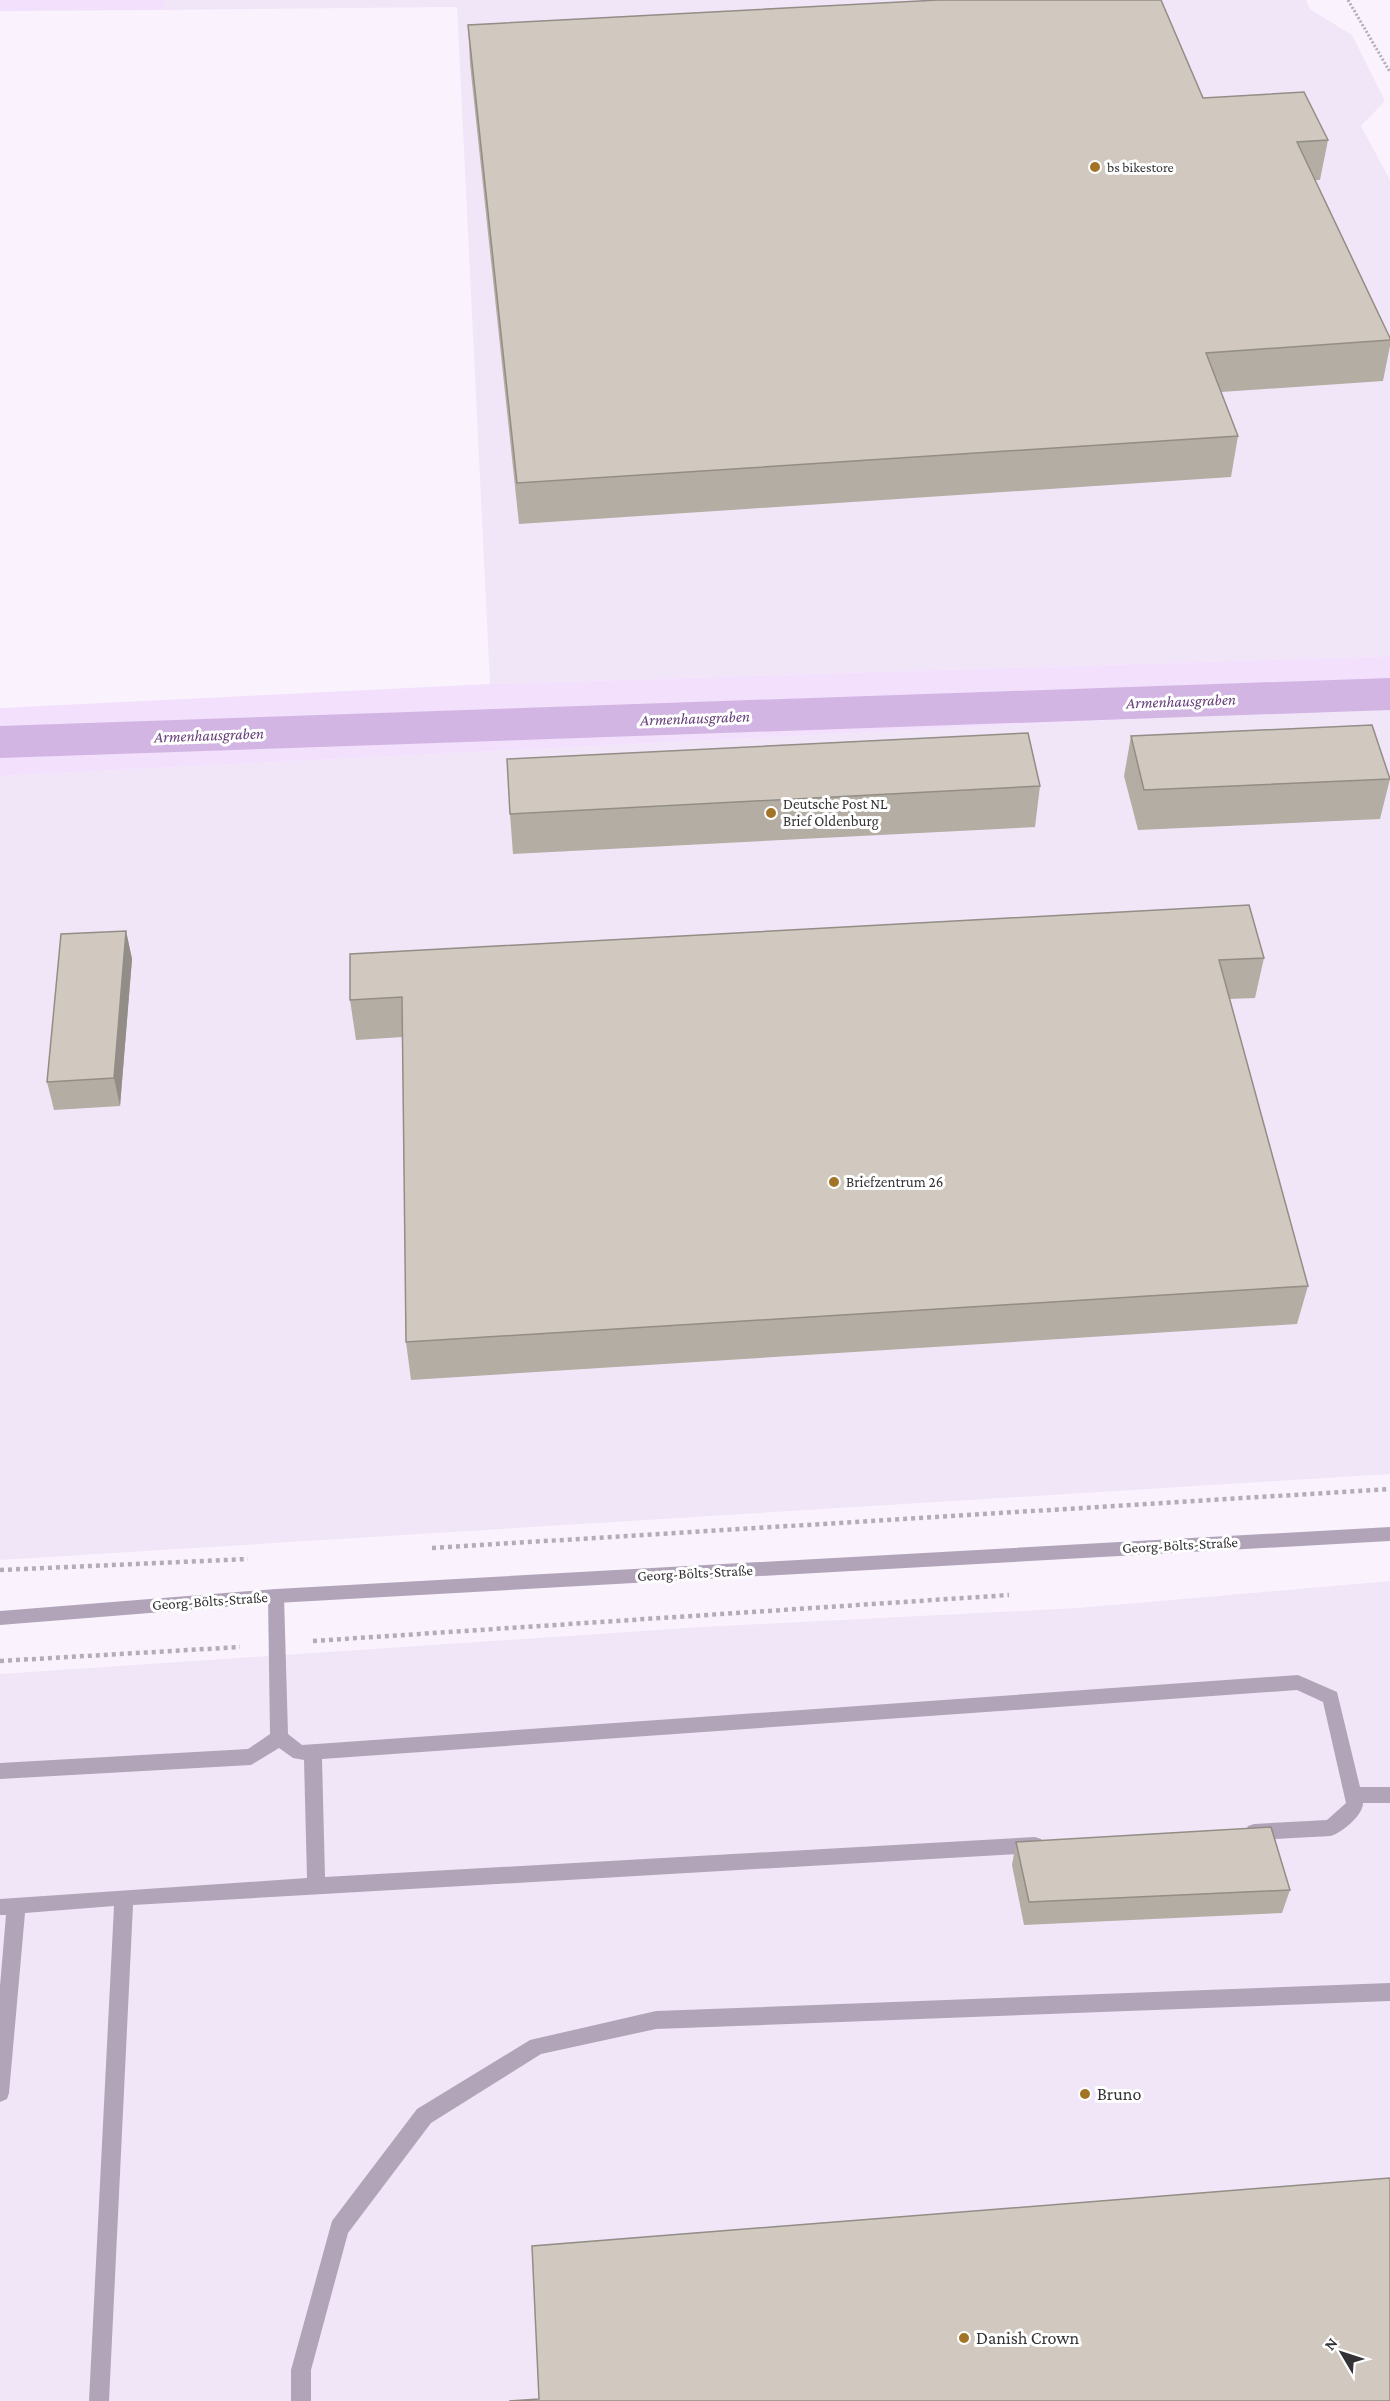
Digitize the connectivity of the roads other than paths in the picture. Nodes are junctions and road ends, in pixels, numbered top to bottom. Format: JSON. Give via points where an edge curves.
{"nodes":[{"id":1,"x":1390,"y":1534,"type":"edge"},
{"id":2,"x":276,"y":1596,"type":"junction"},
{"id":3,"x":0,"y":1618,"type":"edge"},
{"id":4,"x":279,"y":1738,"type":"junction"},
{"id":5,"x":313,"y":1752,"type":"junction"},
{"id":6,"x":0,"y":1771,"type":"edge"},
{"id":7,"x":1390,"y":1794,"type":"edge"},
{"id":8,"x":1353,"y":1795,"type":"junction"},
{"id":9,"x":1236,"y":1833,"type":"edge"},
{"id":10,"x":1057,"y":1844,"type":"edge"},
{"id":11,"x":316,"y":1886,"type":"junction"},
{"id":12,"x":124,"y":1897,"type":"junction"},
{"id":13,"x":8,"y":1907,"type":"edge"},
{"id":14,"x":1390,"y":1992,"type":"edge"},
{"id":15,"x":0,"y":2093,"type":"edge"},
{"id":16,"x":99,"y":2401,"type":"edge"},
{"id":17,"x":301,"y":2401,"type":"edge"}],
"edges":[{"from":1,"to":2,"type":"street","name":"Georg-Bölts-Straße"},
{"from":2,"to":3,"type":"street","name":"Georg-Bölts-Straße"},
{"from":2,"to":4,"type":"street"},
{"from":4,"to":5,"type":"street","via":[[299,1753]]},
{"from":4,"to":6,"type":"street","via":[[251,1756]]},
{"from":5,"to":8,"type":"street","via":[[1298,1682],[1331,1697]]},
{"from":5,"to":11,"type":"street"},
{"from":7,"to":8,"type":"street"},
{"from":8,"to":9,"type":"street","via":[[1355,1806],[1331,1828]]},
{"from":10,"to":11,"type":"street"},
{"from":11,"to":12,"type":"street"},
{"from":12,"to":13,"type":"street"},
{"from":12,"to":16,"type":"street"},
{"from":13,"to":15,"type":"street"},
{"from":14,"to":17,"type":"street","via":[[656,2020],[537,2046],[424,2116],[339,2228],[301,2370]]}]}
